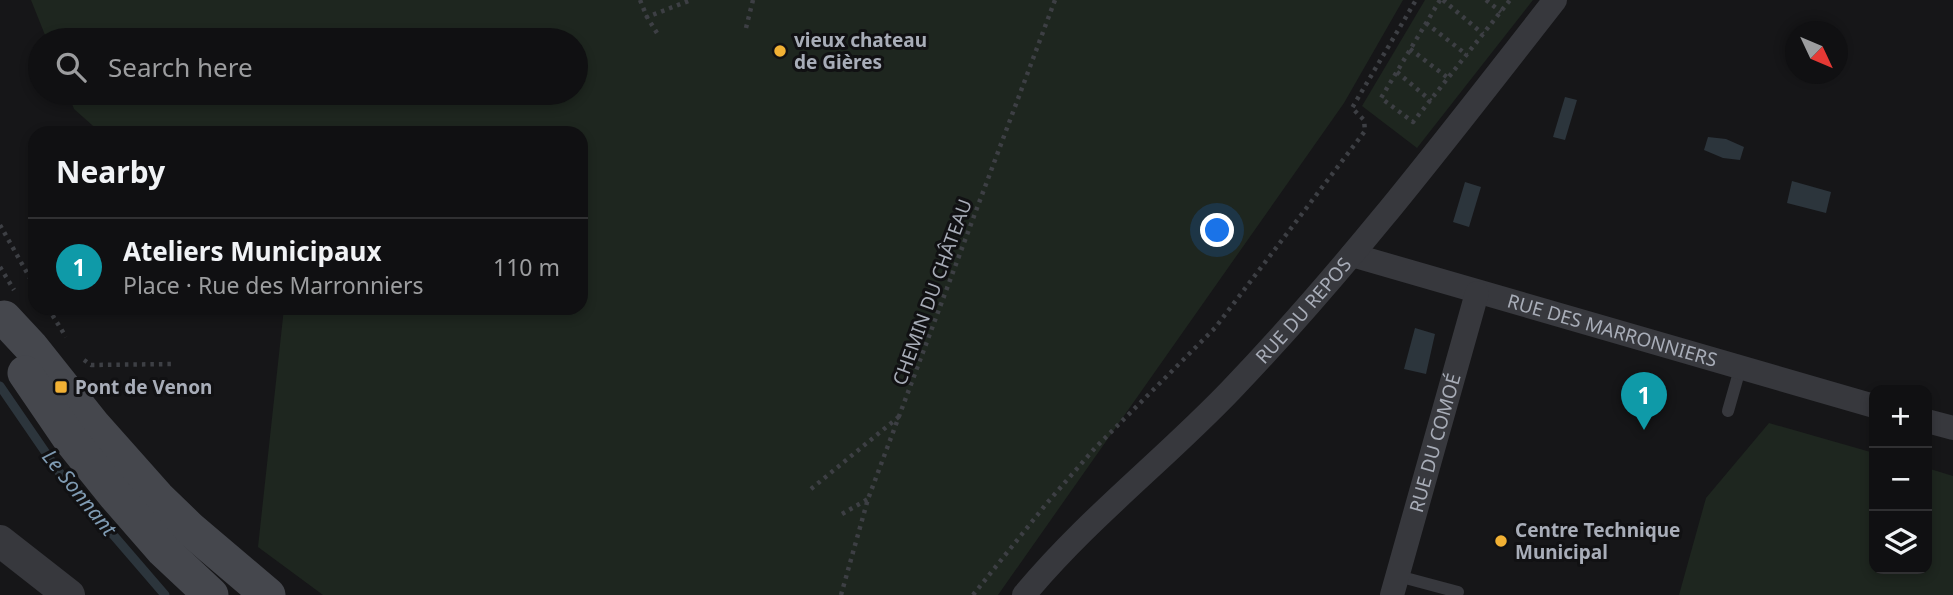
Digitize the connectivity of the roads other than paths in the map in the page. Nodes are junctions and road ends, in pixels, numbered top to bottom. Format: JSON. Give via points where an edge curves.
{"nodes":[{"id":1,"x":1555,"y":0,"type":"edge"},
{"id":2,"x":1352,"y":256,"type":"junction"},
{"id":3,"x":1477,"y":293,"type":"junction"},
{"id":4,"x":2,"y":315,"type":"edge"},
{"id":5,"x":1740,"y":369,"type":"junction"},
{"id":6,"x":1869,"y":405,"type":"edge"},
{"id":7,"x":1728,"y":411,"type":"dead end"},
{"id":8,"x":1932,"y":422,"type":"edge"},
{"id":9,"x":1953,"y":428,"type":"edge"},
{"id":10,"x":176,"y":539,"type":"junction"},
{"id":11,"x":0,"y":541,"type":"edge"},
{"id":12,"x":1395,"y":586,"type":"edge"},
{"id":13,"x":1458,"y":592,"type":"dead end"},
{"id":14,"x":69,"y":595,"type":"edge"},
{"id":15,"x":211,"y":595,"type":"edge"},
{"id":16,"x":268,"y":595,"type":"edge"},
{"id":17,"x":1024,"y":595,"type":"edge"}],
"edges":[{"from":1,"to":2,"type":"street","name":"RUE DU REPOS"},
{"from":2,"to":3,"type":"street","name":"RUE DES MARRONNIERS"},
{"from":2,"to":17,"type":"street","name":"RUE DU REPOS","via":[[1230,390]]},
{"from":3,"to":5,"type":"street","name":"RUE DES MARRONNIERS"},
{"from":3,"to":12,"type":"street","name":"RUE DU COMOÉ"},
{"from":4,"to":10,"type":"main road","via":[[17,361],[79,450]]},
{"from":5,"to":6,"type":"street","name":"RUE DES MARRONNIERS"},
{"from":5,"to":7,"type":"lane"},
{"from":8,"to":9,"type":"street"},
{"from":10,"to":15,"type":"main road"},
{"from":10,"to":16,"type":"main road"},
{"from":11,"to":14,"type":"street"},
{"from":12,"to":13,"type":"lane"}]}
